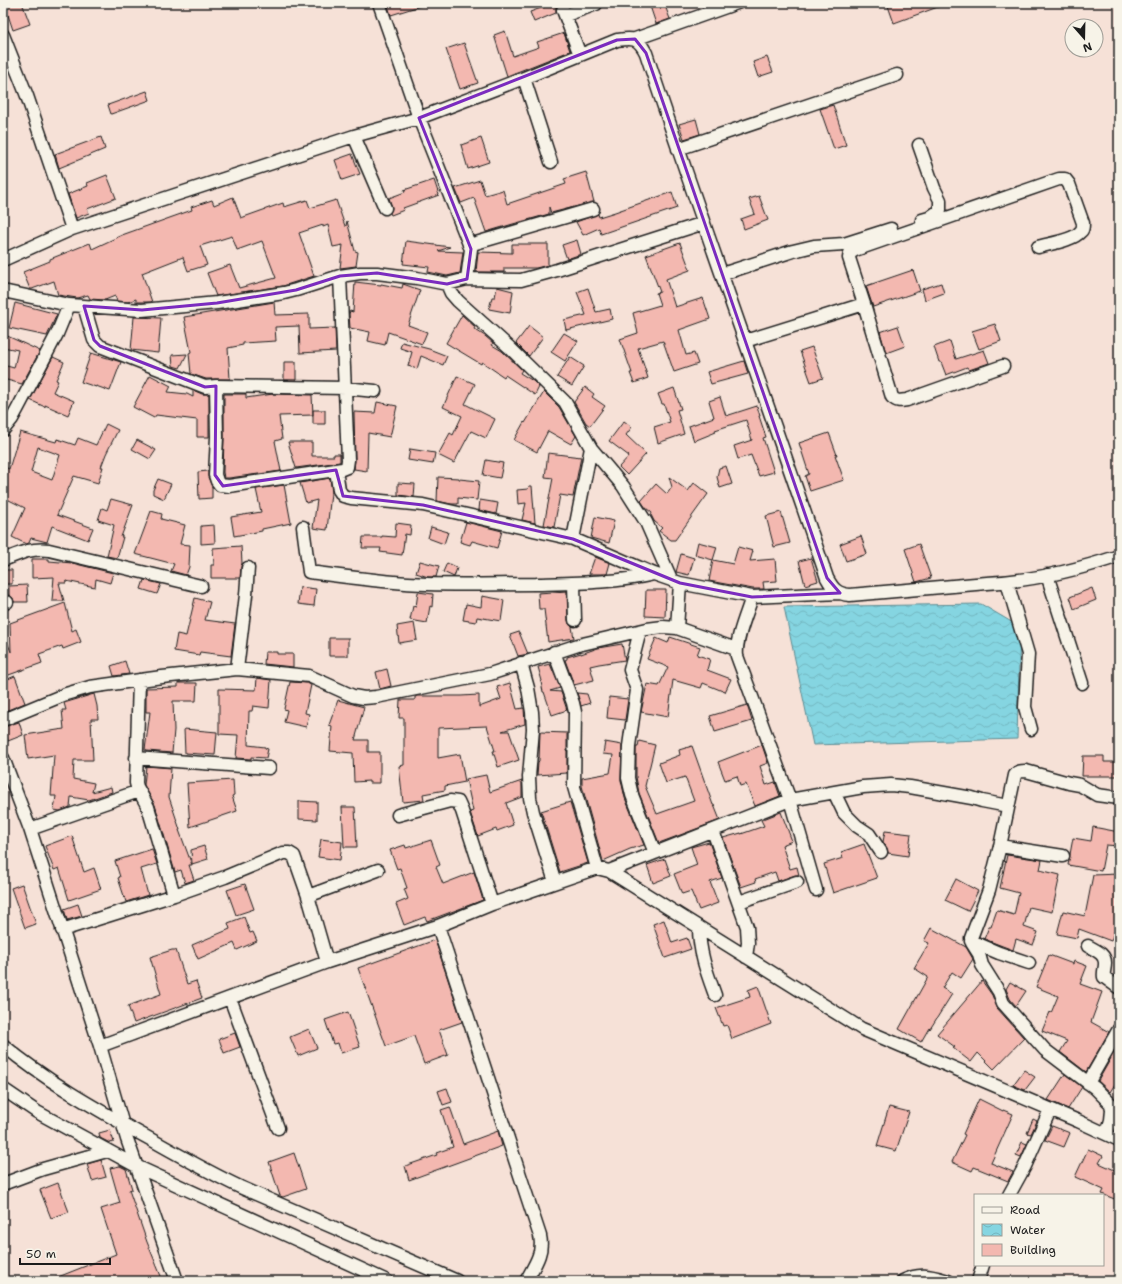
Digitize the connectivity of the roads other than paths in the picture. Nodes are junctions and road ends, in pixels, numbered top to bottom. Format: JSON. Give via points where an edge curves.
{"nodes":[{"id":1,"x":379,"y":3,"type":"edge"},
{"id":2,"x":737,"y":3,"type":"edge"},
{"id":3,"x":596,"y":4,"type":"dead end"},
{"id":4,"x":3,"y":36,"type":"edge"},
{"id":5,"x":635,"y":39,"type":"junction"},
{"id":6,"x":580,"y":55,"type":"junction"},
{"id":7,"x":897,"y":75,"type":"dead end"},
{"id":8,"x":524,"y":78,"type":"junction"},
{"id":9,"x":419,"y":118,"type":"junction"},
{"id":10,"x":354,"y":136,"type":"junction"},
{"id":11,"x":919,"y":145,"type":"dead end"},
{"id":12,"x":678,"y":149,"type":"junction"},
{"id":13,"x":551,"y":162,"type":"dead end"},
{"id":14,"x":385,"y":208,"type":"dead end"},
{"id":15,"x":593,"y":209,"type":"dead end"},
{"id":16,"x":704,"y":223,"type":"junction"},
{"id":17,"x":72,"y":229,"type":"junction"},
{"id":18,"x":469,"y":245,"type":"junction"},
{"id":19,"x":1038,"y":247,"type":"dead end"},
{"id":20,"x":3,"y":260,"type":"edge"},
{"id":21,"x":722,"y":274,"type":"junction"},
{"id":22,"x":340,"y":276,"type":"junction"},
{"id":23,"x":467,"y":279,"type":"junction"},
{"id":24,"x":447,"y":284,"type":"junction"},
{"id":25,"x":3,"y":290,"type":"edge"},
{"id":26,"x":864,"y":304,"type":"junction"},
{"id":27,"x":69,"y":305,"type":"junction"},
{"id":28,"x":84,"y":306,"type":"junction"},
{"id":29,"x":745,"y":341,"type":"junction"},
{"id":30,"x":1004,"y":366,"type":"dead end"},
{"id":31,"x":216,"y":386,"type":"junction"},
{"id":32,"x":344,"y":388,"type":"junction"},
{"id":33,"x":375,"y":391,"type":"dead end"},
{"id":34,"x":3,"y":430,"type":"edge"},
{"id":35,"x":591,"y":448,"type":"junction"},
{"id":36,"x":336,"y":470,"type":"junction"},
{"id":37,"x":303,"y":527,"type":"dead end"},
{"id":38,"x":572,"y":539,"type":"junction"},
{"id":39,"x":1119,"y":556,"type":"edge"},
{"id":40,"x":3,"y":560,"type":"edge"},
{"id":41,"x":248,"y":568,"type":"dead end"},
{"id":42,"x":654,"y":574,"type":"junction"},
{"id":43,"x":1047,"y":575,"type":"junction"},
{"id":44,"x":675,"y":581,"type":"junction"},
{"id":45,"x":1008,"y":582,"type":"junction"},
{"id":46,"x":574,"y":583,"type":"junction"},
{"id":47,"x":200,"y":586,"type":"dead end"},
{"id":48,"x":840,"y":593,"type":"junction"},
{"id":49,"x":752,"y":597,"type":"junction"},
{"id":50,"x":575,"y":620,"type":"dead end"},
{"id":51,"x":677,"y":628,"type":"junction"},
{"id":52,"x":640,"y":631,"type":"junction"},
{"id":53,"x":736,"y":649,"type":"junction"},
{"id":54,"x":554,"y":652,"type":"junction"},
{"id":55,"x":521,"y":663,"type":"junction"},
{"id":56,"x":238,"y":669,"type":"junction"},
{"id":57,"x":139,"y":680,"type":"junction"},
{"id":58,"x":1082,"y":683,"type":"dead end"},
{"id":59,"x":3,"y":720,"type":"edge"},
{"id":60,"x":1031,"y":729,"type":"dead end"},
{"id":61,"x":3,"y":758,"type":"edge"},
{"id":62,"x":136,"y":758,"type":"junction"},
{"id":63,"x":269,"y":768,"type":"dead end"},
{"id":64,"x":139,"y":791,"type":"junction"},
{"id":65,"x":834,"y":792,"type":"junction"},
{"id":66,"x":1119,"y":798,"type":"edge"},
{"id":67,"x":790,"y":800,"type":"junction"},
{"id":68,"x":1008,"y":806,"type":"junction"},
{"id":69,"x":398,"y":815,"type":"dead end"},
{"id":70,"x":30,"y":829,"type":"junction"},
{"id":71,"x":713,"y":831,"type":"junction"},
{"id":72,"x":1000,"y":846,"type":"junction"},
{"id":73,"x":881,"y":852,"type":"dead end"},
{"id":74,"x":655,"y":853,"type":"junction"},
{"id":75,"x":1063,"y":856,"type":"dead end"},
{"id":76,"x":597,"y":868,"type":"junction"},
{"id":77,"x":378,"y":870,"type":"dead end"},
{"id":78,"x":609,"y":871,"type":"junction"},
{"id":79,"x":555,"y":882,"type":"junction"},
{"id":80,"x":798,"y":882,"type":"dead end"},
{"id":81,"x":816,"y":890,"type":"dead end"},
{"id":82,"x":174,"y":896,"type":"junction"},
{"id":83,"x":308,"y":896,"type":"junction"},
{"id":84,"x":739,"y":902,"type":"junction"},
{"id":85,"x":492,"y":904,"type":"junction"},
{"id":86,"x":438,"y":926,"type":"junction"},
{"id":87,"x":699,"y":927,"type":"junction"},
{"id":88,"x":62,"y":930,"type":"junction"},
{"id":89,"x":971,"y":940,"type":"junction"},
{"id":90,"x":1088,"y":946,"type":"dead end"},
{"id":91,"x":746,"y":957,"type":"junction"},
{"id":92,"x":327,"y":962,"type":"junction"},
{"id":93,"x":1029,"y":963,"type":"dead end"},
{"id":94,"x":1119,"y":988,"type":"edge"},
{"id":95,"x":715,"y":996,"type":"dead end"},
{"id":96,"x":230,"y":998,"type":"junction"},
{"id":97,"x":1119,"y":1029,"type":"edge"},
{"id":98,"x":3,"y":1045,"type":"edge"},
{"id":99,"x":100,"y":1046,"type":"junction"},
{"id":100,"x":1088,"y":1083,"type":"junction"},
{"id":101,"x":3,"y":1089,"type":"edge"},
{"id":102,"x":1050,"y":1110,"type":"junction"},
{"id":103,"x":123,"y":1124,"type":"junction"},
{"id":104,"x":278,"y":1128,"type":"dead end"},
{"id":105,"x":1107,"y":1134,"type":"junction"},
{"id":106,"x":1119,"y":1140,"type":"edge"},
{"id":107,"x":107,"y":1151,"type":"junction"},
{"id":108,"x":138,"y":1167,"type":"junction"},
{"id":109,"x":3,"y":1184,"type":"edge"},
{"id":110,"x":1010,"y":1194,"type":"edge"},
{"id":111,"x":983,"y":1266,"type":"edge"},
{"id":112,"x":177,"y":1281,"type":"edge"},
{"id":113,"x":387,"y":1281,"type":"edge"},
{"id":114,"x":457,"y":1281,"type":"edge"},
{"id":115,"x":526,"y":1281,"type":"edge"},
{"id":116,"x":903,"y":1281,"type":"edge"},
{"id":117,"x":948,"y":1281,"type":"edge"},
{"id":118,"x":978,"y":1281,"type":"edge"}],
"edges":[{"from":1,"to":9,"type":"street"},
{"from":2,"to":5,"type":"street"},
{"from":3,"to":6,"type":"street","via":[[565,12]]},
{"from":4,"to":17,"type":"street","via":[[27,96]]},
{"from":5,"to":6,"type":"street","via":[[617,40]]},
{"from":5,"to":12,"type":"street","via":[[642,44],[646,53]]},
{"from":6,"to":8,"type":"street"},
{"from":7,"to":12,"type":"street"},
{"from":8,"to":9,"type":"street"},
{"from":8,"to":13,"type":"street"},
{"from":9,"to":10,"type":"street"},
{"from":9,"to":18,"type":"street"},
{"from":10,"to":14,"type":"street"},
{"from":10,"to":17,"type":"street"},
{"from":11,"to":21,"type":"street","via":[[940,200],[940,210],[929,218],[844,244],[814,246],[793,251]]},
{"from":12,"to":16,"type":"street"},
{"from":15,"to":18,"type":"street"},
{"from":16,"to":21,"type":"street"},
{"from":16,"to":23,"type":"street","via":[[522,280]]},
{"from":17,"to":20,"type":"street"},
{"from":18,"to":23,"type":"street","via":[[471,255]]},
{"from":19,"to":26,"type":"street","via":[[1073,238],[1082,229],[1083,223],[1065,179],[850,253],[849,258]]},
{"from":21,"to":29,"type":"street"},
{"from":22,"to":24,"type":"street","via":[[376,273]]},
{"from":22,"to":28,"type":"street","via":[[296,290],[217,303],[142,310]]},
{"from":22,"to":32,"type":"street"},
{"from":23,"to":24,"type":"street"},
{"from":24,"to":35,"type":"street","via":[[458,301],[565,402]]},
{"from":25,"to":27,"type":"street"},
{"from":26,"to":29,"type":"street"},
{"from":26,"to":30,"type":"street","via":[[892,397],[896,400],[907,400]]},
{"from":27,"to":28,"type":"street"},
{"from":27,"to":34,"type":"street","via":[[22,402]]},
{"from":28,"to":31,"type":"street","via":[[94,340],[100,346],[205,387]]},
{"from":29,"to":48,"type":"street","via":[[827,578]]},
{"from":31,"to":32,"type":"street"},
{"from":31,"to":36,"type":"street","via":[[216,481],[220,485],[229,486]]},
{"from":32,"to":33,"type":"street"},
{"from":32,"to":36,"type":"street","via":[[348,464]]},
{"from":35,"to":38,"type":"street"},
{"from":35,"to":44,"type":"street","via":[[623,486],[646,522]]},
{"from":36,"to":38,"type":"street","via":[[339,490],[343,496],[424,505]]},
{"from":37,"to":46,"type":"street","via":[[309,572],[426,584]]},
{"from":38,"to":42,"type":"street"},
{"from":39,"to":43,"type":"street"},
{"from":40,"to":47,"type":"street","via":[[32,549],[49,550]]},
{"from":41,"to":56,"type":"street"},
{"from":42,"to":44,"type":"street"},
{"from":42,"to":46,"type":"street","via":[[635,579]]},
{"from":43,"to":45,"type":"street"},
{"from":43,"to":58,"type":"street"},
{"from":44,"to":49,"type":"street"},
{"from":44,"to":51,"type":"street"},
{"from":45,"to":48,"type":"street","via":[[850,595]]},
{"from":45,"to":60,"type":"street","via":[[1028,654],[1025,707]]},
{"from":46,"to":50,"type":"street"},
{"from":48,"to":49,"type":"street"},
{"from":49,"to":53,"type":"street"},
{"from":51,"to":52,"type":"street","via":[[663,627]]},
{"from":51,"to":53,"type":"street"},
{"from":52,"to":54,"type":"street"},
{"from":52,"to":74,"type":"street","via":[[630,670],[637,690],[628,778]]},
{"from":53,"to":67,"type":"street"},
{"from":54,"to":55,"type":"street"},
{"from":54,"to":76,"type":"street","via":[[575,712],[574,787]]},
{"from":55,"to":56,"type":"street","via":[[490,674],[376,698],[353,696],[309,676]]},
{"from":55,"to":79,"type":"street","via":[[532,712],[530,798]]},
{"from":56,"to":57,"type":"street"},
{"from":57,"to":59,"type":"street","via":[[90,687],[66,694]]},
{"from":57,"to":62,"type":"street"},
{"from":61,"to":70,"type":"street"},
{"from":62,"to":63,"type":"street"},
{"from":62,"to":64,"type":"street","via":[[136,783]]},
{"from":64,"to":70,"type":"street"},
{"from":64,"to":82,"type":"street","via":[[148,807]]},
{"from":65,"to":67,"type":"street"},
{"from":65,"to":68,"type":"street","via":[[891,785]]},
{"from":65,"to":73,"type":"street","via":[[844,813],[869,834]]},
{"from":66,"to":68,"type":"street","via":[[1097,795],[1080,785],[1022,771],[1015,775]]},
{"from":67,"to":71,"type":"street"},
{"from":67,"to":81,"type":"street"},
{"from":68,"to":72,"type":"street"},
{"from":69,"to":85,"type":"street","via":[[450,800],[458,802]]},
{"from":70,"to":88,"type":"street"},
{"from":71,"to":74,"type":"street"},
{"from":71,"to":84,"type":"street"},
{"from":72,"to":75,"type":"street"},
{"from":72,"to":89,"type":"street","via":[[989,890]]},
{"from":74,"to":78,"type":"street"},
{"from":76,"to":78,"type":"street"},
{"from":76,"to":79,"type":"street"},
{"from":77,"to":83,"type":"street"},
{"from":78,"to":87,"type":"street"},
{"from":79,"to":85,"type":"street"},
{"from":80,"to":84,"type":"street"},
{"from":82,"to":83,"type":"street","via":[[283,853],[289,853],[294,856]]},
{"from":82,"to":88,"type":"street"},
{"from":83,"to":92,"type":"street"},
{"from":84,"to":91,"type":"street","via":[[747,927]]},
{"from":85,"to":86,"type":"street"},
{"from":86,"to":92,"type":"street"},
{"from":86,"to":115,"type":"street","via":[[540,1236],[541,1250],[538,1260]]},
{"from":87,"to":91,"type":"street"},
{"from":87,"to":95,"type":"street","via":[[703,960]]},
{"from":88,"to":99,"type":"street"},
{"from":89,"to":93,"type":"street"},
{"from":89,"to":100,"type":"street","via":[[1003,1003],[1045,1050]]},
{"from":90,"to":94,"type":"street","via":[[1104,957],[1104,977]]},
{"from":91,"to":102,"type":"street","via":[[862,1029]]},
{"from":92,"to":96,"type":"street"},
{"from":96,"to":99,"type":"street"},
{"from":96,"to":104,"type":"street"},
{"from":97,"to":100,"type":"street"},
{"from":98,"to":103,"type":"street","via":[[50,1080]]},
{"from":99,"to":103,"type":"street"},
{"from":100,"to":105,"type":"street","via":[[1111,1104],[1111,1120]]},
{"from":101,"to":107,"type":"street","via":[[37,1112]]},
{"from":102,"to":105,"type":"street"},
{"from":102,"to":110,"type":"street"},
{"from":103,"to":108,"type":"street"},
{"from":103,"to":114,"type":"street","via":[[212,1174]]},
{"from":105,"to":106,"type":"street"},
{"from":107,"to":108,"type":"street"},
{"from":107,"to":109,"type":"street","via":[[43,1169]]},
{"from":108,"to":112,"type":"street"},
{"from":108,"to":113,"type":"street"},
{"from":111,"to":118,"type":"street"},
{"from":116,"to":117,"type":"street","via":[[921,1275]]}]}
